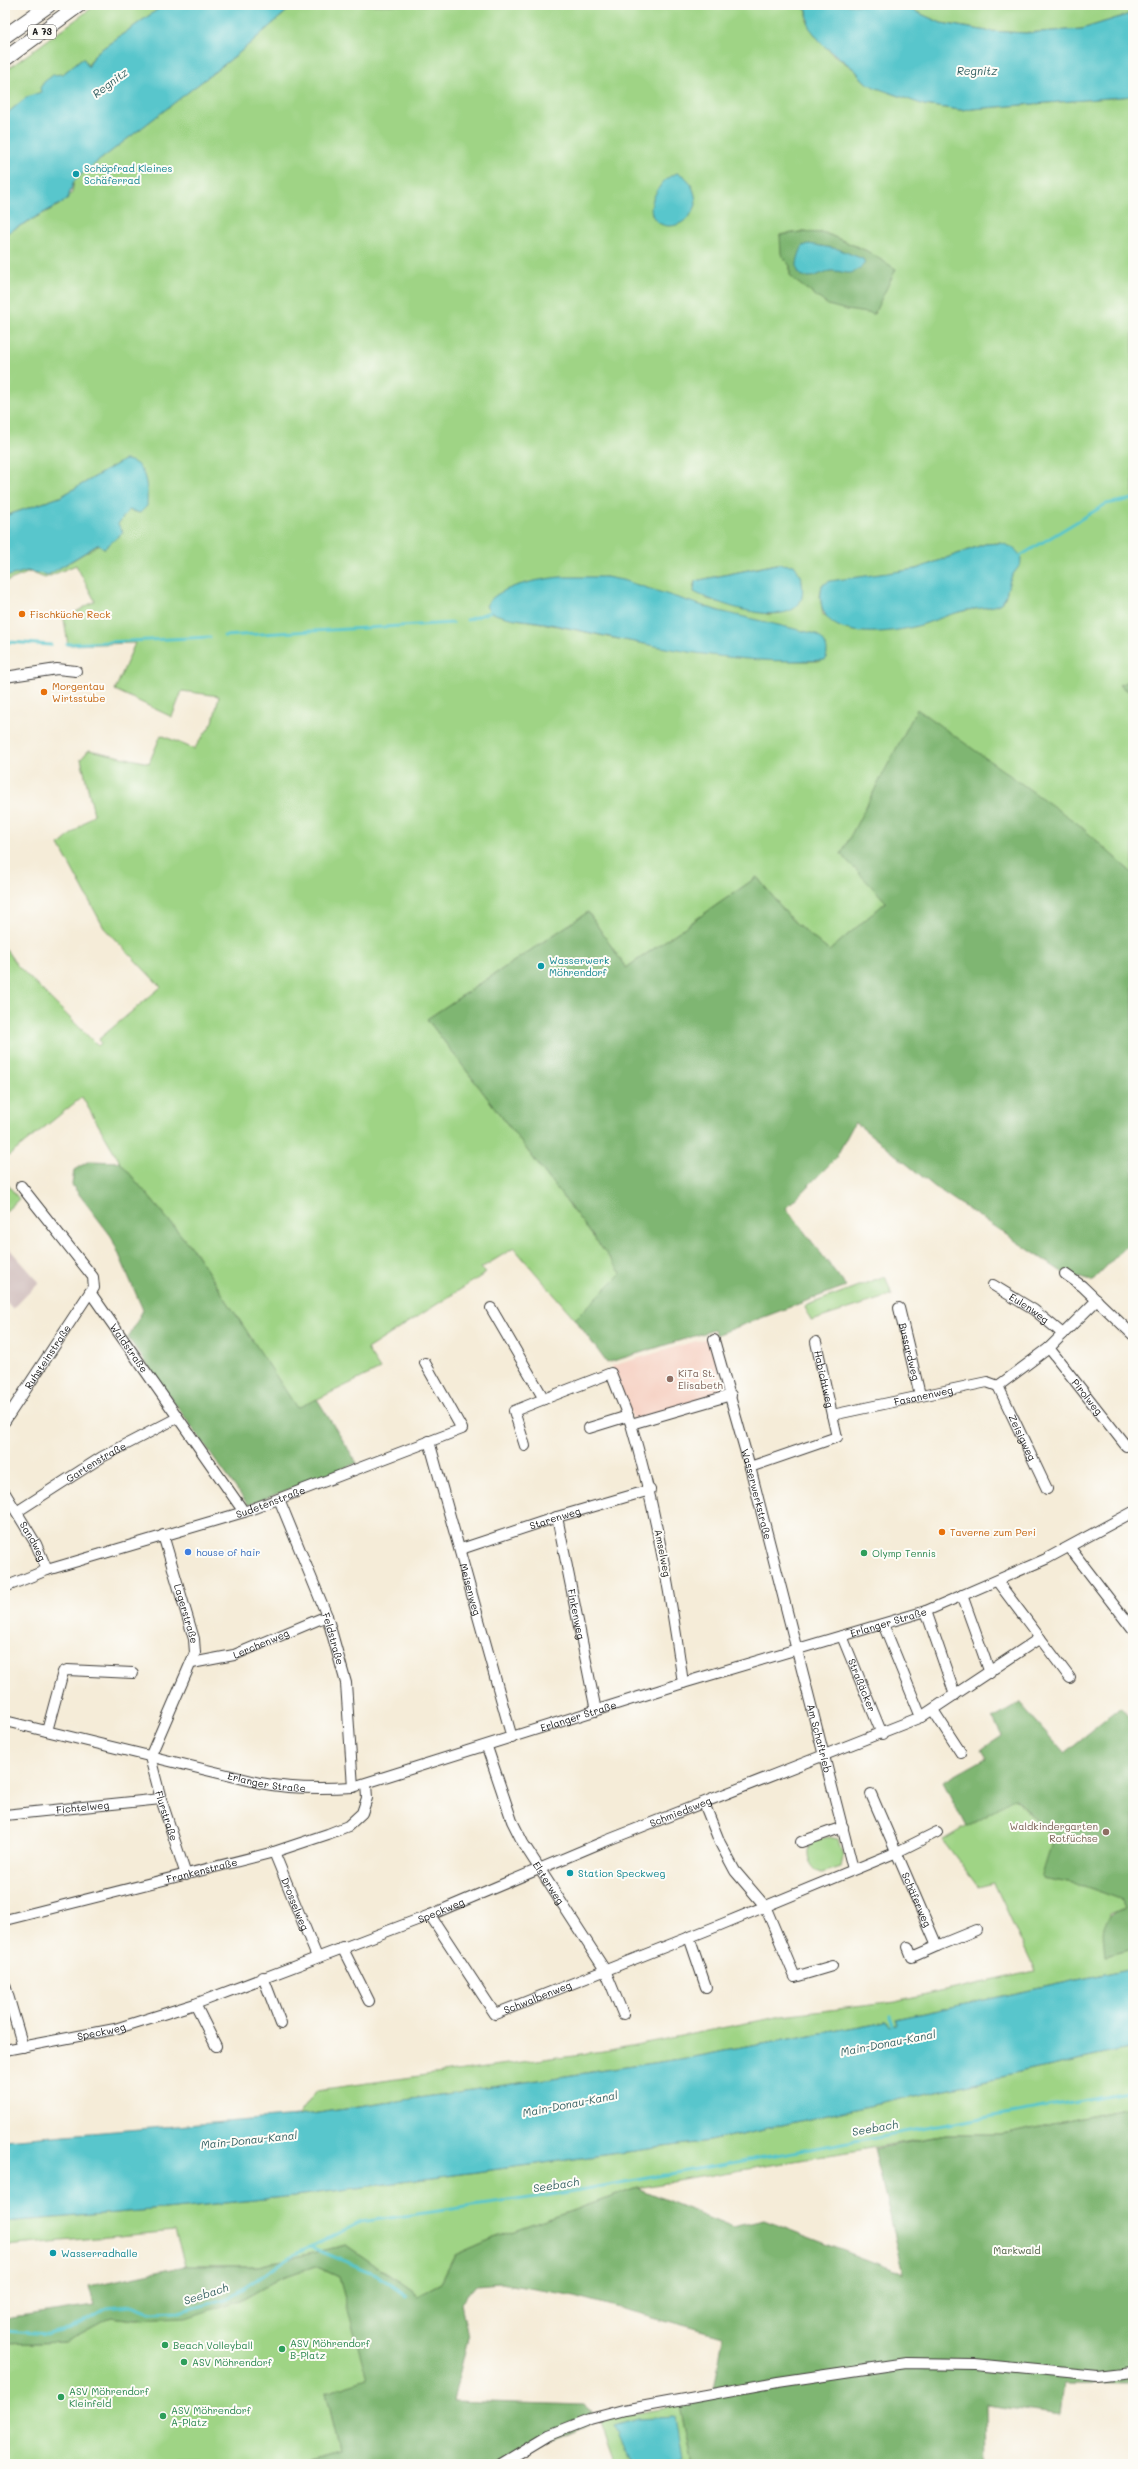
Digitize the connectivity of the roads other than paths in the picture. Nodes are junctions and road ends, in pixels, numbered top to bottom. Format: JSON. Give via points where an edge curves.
{"nodes":[{"id":1,"x":49,"y":5,"type":"edge"},
{"id":2,"x":79,"y":5,"type":"edge"},
{"id":3,"x":5,"y":36,"type":"edge"},
{"id":4,"x":5,"y":59,"type":"edge"},
{"id":5,"x":76,"y":671,"type":"dead end"},
{"id":6,"x":5,"y":677,"type":"edge"},
{"id":7,"x":21,"y":1186,"type":"dead end"},
{"id":8,"x":1065,"y":1274,"type":"dead end"},
{"id":9,"x":993,"y":1285,"type":"dead end"},
{"id":10,"x":90,"y":1292,"type":"junction"},
{"id":11,"x":1097,"y":1300,"type":"junction"},
{"id":12,"x":491,"y":1308,"type":"dead end"},
{"id":13,"x":899,"y":1308,"type":"dead end"},
{"id":14,"x":1063,"y":1334,"type":"junction"},
{"id":15,"x":1133,"y":1335,"type":"edge"},
{"id":16,"x":714,"y":1340,"type":"dead end"},
{"id":17,"x":816,"y":1342,"type":"dead end"},
{"id":18,"x":1049,"y":1348,"type":"junction"},
{"id":19,"x":425,"y":1363,"type":"dead end"},
{"id":20,"x":998,"y":1386,"type":"junction"},
{"id":21,"x":731,"y":1395,"type":"junction"},
{"id":22,"x":920,"y":1395,"type":"junction"},
{"id":23,"x":544,"y":1399,"type":"junction"},
{"id":24,"x":832,"y":1415,"type":"junction"},
{"id":25,"x":177,"y":1418,"type":"junction"},
{"id":26,"x":630,"y":1420,"type":"junction"},
{"id":27,"x":5,"y":1421,"type":"edge"},
{"id":28,"x":589,"y":1428,"type":"dead end"},
{"id":29,"x":429,"y":1441,"type":"junction"},
{"id":30,"x":525,"y":1446,"type":"dead end"},
{"id":31,"x":1126,"y":1446,"type":"dead end"},
{"id":32,"x":750,"y":1467,"type":"junction"},
{"id":33,"x":1047,"y":1489,"type":"dead end"},
{"id":34,"x":650,"y":1490,"type":"junction"},
{"id":35,"x":5,"y":1493,"type":"edge"},
{"id":36,"x":279,"y":1499,"type":"junction"},
{"id":37,"x":18,"y":1511,"type":"junction"},
{"id":38,"x":244,"y":1512,"type":"junction"},
{"id":39,"x":1133,"y":1512,"type":"edge"},
{"id":40,"x":557,"y":1517,"type":"junction"},
{"id":41,"x":163,"y":1535,"type":"junction"},
{"id":42,"x":1070,"y":1548,"type":"junction"},
{"id":43,"x":461,"y":1550,"type":"junction"},
{"id":44,"x":47,"y":1570,"type":"junction"},
{"id":45,"x":997,"y":1581,"type":"junction"},
{"id":46,"x":5,"y":1587,"type":"edge"},
{"id":47,"x":962,"y":1596,"type":"junction"},
{"id":48,"x":926,"y":1611,"type":"junction"},
{"id":49,"x":327,"y":1616,"type":"junction"},
{"id":50,"x":883,"y":1624,"type":"junction"},
{"id":51,"x":1133,"y":1630,"type":"edge"},
{"id":52,"x":842,"y":1636,"type":"junction"},
{"id":53,"x":1040,"y":1638,"type":"junction"},
{"id":54,"x":798,"y":1649,"type":"junction"},
{"id":55,"x":192,"y":1663,"type":"junction"},
{"id":56,"x":133,"y":1673,"type":"dead end"},
{"id":57,"x":990,"y":1673,"type":"junction"},
{"id":58,"x":1070,"y":1678,"type":"dead end"},
{"id":59,"x":683,"y":1683,"type":"junction"},
{"id":60,"x":955,"y":1695,"type":"junction"},
{"id":61,"x":933,"y":1710,"type":"junction"},
{"id":62,"x":596,"y":1712,"type":"junction"},
{"id":63,"x":922,"y":1717,"type":"junction"},
{"id":64,"x":5,"y":1721,"type":"edge"},
{"id":65,"x":47,"y":1731,"type":"junction"},
{"id":66,"x":882,"y":1734,"type":"junction"},
{"id":67,"x":512,"y":1738,"type":"junction"},
{"id":68,"x":487,"y":1747,"type":"junction"},
{"id":69,"x":961,"y":1753,"type":"dead end"},
{"id":70,"x":150,"y":1757,"type":"junction"},
{"id":71,"x":823,"y":1757,"type":"junction"},
{"id":72,"x":366,"y":1784,"type":"junction"},
{"id":73,"x":353,"y":1787,"type":"junction"},
{"id":74,"x":871,"y":1794,"type":"dead end"},
{"id":75,"x":161,"y":1799,"type":"junction"},
{"id":76,"x":704,"y":1803,"type":"junction"},
{"id":77,"x":5,"y":1815,"type":"edge"},
{"id":78,"x":843,"y":1828,"type":"junction"},
{"id":79,"x":937,"y":1832,"type":"dead end"},
{"id":80,"x":801,"y":1842,"type":"dead end"},
{"id":81,"x":274,"y":1852,"type":"junction"},
{"id":82,"x":897,"y":1852,"type":"junction"},
{"id":83,"x":854,"y":1869,"type":"junction"},
{"id":84,"x":539,"y":1871,"type":"junction"},
{"id":85,"x":186,"y":1875,"type":"junction"},
{"id":86,"x":765,"y":1906,"type":"junction"},
{"id":87,"x":430,"y":1915,"type":"junction"},
{"id":88,"x":5,"y":1920,"type":"edge"},
{"id":89,"x":976,"y":1930,"type":"dead end"},
{"id":90,"x":689,"y":1937,"type":"junction"},
{"id":91,"x":938,"y":1946,"type":"junction"},
{"id":92,"x":342,"y":1947,"type":"junction"},
{"id":93,"x":908,"y":1947,"type":"dead end"},
{"id":94,"x":317,"y":1957,"type":"junction"},
{"id":95,"x":832,"y":1966,"type":"dead end"},
{"id":96,"x":605,"y":1970,"type":"junction"},
{"id":97,"x":263,"y":1977,"type":"junction"},
{"id":98,"x":5,"y":1985,"type":"edge"},
{"id":99,"x":706,"y":1987,"type":"dead end"},
{"id":100,"x":369,"y":2001,"type":"dead end"},
{"id":101,"x":195,"y":2004,"type":"junction"},
{"id":102,"x":623,"y":2014,"type":"dead end"},
{"id":103,"x":281,"y":2024,"type":"dead end"},
{"id":104,"x":216,"y":2046,"type":"dead end"},
{"id":105,"x":23,"y":2048,"type":"junction"},
{"id":106,"x":5,"y":2050,"type":"edge"},
{"id":107,"x":1133,"y":2372,"type":"edge"},
{"id":108,"x":500,"y":2464,"type":"edge"}],
"edges":[{"from":1,"to":3,"type":"highway","number":"A 73"},
{"from":2,"to":4,"type":"highway","number":"A 73"},
{"from":5,"to":6,"type":"street","via":[[57,669]]},
{"from":7,"to":10,"type":"street","via":[[93,1277],[94,1288]]},
{"from":8,"to":11,"type":"street"},
{"from":9,"to":14,"type":"street","name":"Eulenweg","via":[[1034,1310]]},
{"from":10,"to":25,"type":"street","name":"Waldstraße"},
{"from":10,"to":27,"type":"street","name":"Ruhsteinstraße"},
{"from":11,"to":14,"type":"street"},
{"from":11,"to":15,"type":"street"},
{"from":12,"to":23,"type":"street"},
{"from":13,"to":22,"type":"street","name":"Bussardweg"},
{"from":14,"to":18,"type":"street"},
{"from":16,"to":21,"type":"street","name":"Wasserwerkstraße"},
{"from":17,"to":24,"type":"street","name":"Habichtweg"},
{"from":18,"to":20,"type":"street"},
{"from":18,"to":31,"type":"street","name":"Pirolweg"},
{"from":19,"to":29,"type":"street","name":"Sudetenstraße","via":[[462,1429]]},
{"from":20,"to":22,"type":"street","name":"Fasanenweg","via":[[987,1382]]},
{"from":20,"to":33,"type":"street","name":"Zeisigweg"},
{"from":21,"to":26,"type":"street"},
{"from":21,"to":32,"type":"street","name":"Wasserwerkstraße"},
{"from":22,"to":24,"type":"street","name":"Fasanenweg"},
{"from":23,"to":26,"type":"street","name":"Amselweg","via":[[610,1372]]},
{"from":23,"to":30,"type":"street","name":"Amselweg","via":[[514,1411]]},
{"from":24,"to":32,"type":"street","via":[[837,1437]]},
{"from":25,"to":37,"type":"street","name":"Gartenstraße","via":[[102,1457]]},
{"from":25,"to":38,"type":"street","name":"Waldstraße"},
{"from":26,"to":28,"type":"street"},
{"from":26,"to":34,"type":"street","name":"Amselweg"},
{"from":29,"to":36,"type":"street","name":"Sudetenstraße"},
{"from":29,"to":43,"type":"street","name":"Meisenweg"},
{"from":32,"to":54,"type":"street","name":"Wasserwerkstraße"},
{"from":34,"to":40,"type":"street","name":"Starenweg"},
{"from":34,"to":59,"type":"street","name":"Amselweg","via":[[665,1565]]},
{"from":35,"to":37,"type":"street","name":"Sandweg"},
{"from":36,"to":38,"type":"street","name":"Sudetenstraße"},
{"from":36,"to":49,"type":"street","name":"Feldstraße"},
{"from":37,"to":44,"type":"street","name":"Sandweg"},
{"from":38,"to":41,"type":"street","name":"Sudetenstraße"},
{"from":39,"to":42,"type":"street","name":"Erlanger Straße"},
{"from":40,"to":43,"type":"street","name":"Starenweg"},
{"from":40,"to":62,"type":"street","name":"Finkenweg"},
{"from":41,"to":44,"type":"street","name":"Sudetenstraße"},
{"from":41,"to":55,"type":"street","name":"Lagerstraße","via":[[194,1639],[195,1653]]},
{"from":42,"to":45,"type":"street","name":"Erlanger Straße"},
{"from":42,"to":51,"type":"street"},
{"from":43,"to":67,"type":"street","name":"Meisenweg"},
{"from":44,"to":46,"type":"street","name":"Sudetenstraße"},
{"from":45,"to":47,"type":"street","name":"Erlanger Straße"},
{"from":45,"to":53,"type":"street"},
{"from":47,"to":48,"type":"street","name":"Erlanger Straße"},
{"from":47,"to":57,"type":"street"},
{"from":48,"to":50,"type":"street","name":"Erlanger Straße"},
{"from":48,"to":60,"type":"street"},
{"from":49,"to":55,"type":"street","name":"Lerchenweg","via":[[234,1655]]},
{"from":49,"to":73,"type":"street","name":"Feldstraße","via":[[346,1683]]},
{"from":50,"to":52,"type":"street","name":"Erlanger Straße"},
{"from":50,"to":63,"type":"street"},
{"from":52,"to":54,"type":"street","name":"Erlanger Straße"},
{"from":52,"to":66,"type":"street","name":"Straßäcker"},
{"from":53,"to":57,"type":"street"},
{"from":53,"to":58,"type":"street"},
{"from":54,"to":59,"type":"street","name":"Erlanger Straße"},
{"from":54,"to":71,"type":"street","name":"Am Schaftrieb"},
{"from":55,"to":70,"type":"street","name":"Lagerstraße"},
{"from":56,"to":65,"type":"street","via":[[67,1670],[63,1672]]},
{"from":57,"to":60,"type":"street"},
{"from":59,"to":62,"type":"street","name":"Erlanger Straße"},
{"from":60,"to":61,"type":"street"},
{"from":61,"to":63,"type":"street"},
{"from":61,"to":69,"type":"street"},
{"from":62,"to":67,"type":"street","name":"Erlanger Straße"},
{"from":63,"to":66,"type":"street"},
{"from":64,"to":65,"type":"street","name":"Erlanger Straße"},
{"from":65,"to":70,"type":"street","name":"Erlanger Straße"},
{"from":66,"to":71,"type":"street"},
{"from":67,"to":68,"type":"street","name":"Erlanger Straße"},
{"from":68,"to":72,"type":"street","name":"Erlanger Straße"},
{"from":68,"to":84,"type":"street","name":"Elsterweg","via":[[512,1821]]},
{"from":70,"to":73,"type":"street","name":"Erlanger Straße","via":[[283,1787]]},
{"from":70,"to":75,"type":"street","name":"Flurstraße"},
{"from":71,"to":76,"type":"street","name":"Schmiedsweg"},
{"from":71,"to":78,"type":"street","name":"Am Schaftrieb"},
{"from":72,"to":73,"type":"street","name":"Erlanger Straße"},
{"from":72,"to":81,"type":"street","name":"Frankenstraße","via":[[367,1798],[362,1813],[348,1826]]},
{"from":74,"to":82,"type":"street","name":"Schäferweg"},
{"from":75,"to":77,"type":"street","name":"Fichtelweg"},
{"from":75,"to":85,"type":"street","name":"Flurstraße"},
{"from":76,"to":84,"type":"street","name":"Schmiedsweg","via":[[603,1842]]},
{"from":76,"to":86,"type":"street","via":[[720,1843],[735,1871]]},
{"from":78,"to":80,"type":"street"},
{"from":78,"to":83,"type":"street","name":"Am Schaftrieb"},
{"from":79,"to":82,"type":"street"},
{"from":81,"to":85,"type":"street","name":"Frankenstraße"},
{"from":81,"to":94,"type":"street","name":"Drosselweg"},
{"from":82,"to":83,"type":"street"},
{"from":82,"to":91,"type":"street","name":"Schäferweg"},
{"from":83,"to":86,"type":"street","name":"Schwalbenweg"},
{"from":84,"to":87,"type":"street","name":"Speckweg"},
{"from":84,"to":96,"type":"street","name":"Elsterweg"},
{"from":85,"to":88,"type":"street","name":"Frankenstraße"},
{"from":86,"to":90,"type":"street","name":"Schwalbenweg"},
{"from":86,"to":95,"type":"street","via":[[796,1977]]},
{"from":87,"to":92,"type":"street","name":"Speckweg"},
{"from":87,"to":96,"type":"street","name":"Schwalbenweg","via":[[495,2014]]},
{"from":89,"to":91,"type":"street"},
{"from":90,"to":96,"type":"street","name":"Schwalbenweg"},
{"from":90,"to":99,"type":"street"},
{"from":91,"to":93,"type":"street","via":[[912,1957]]},
{"from":92,"to":94,"type":"street","name":"Speckweg"},
{"from":92,"to":100,"type":"street"},
{"from":94,"to":97,"type":"street","name":"Speckweg"},
{"from":96,"to":102,"type":"street","name":"Elsterweg"},
{"from":97,"to":101,"type":"street","name":"Speckweg"},
{"from":97,"to":103,"type":"street"},
{"from":98,"to":105,"type":"street"},
{"from":101,"to":104,"type":"street"},
{"from":101,"to":105,"type":"street","name":"Speckweg","via":[[115,2030]]},
{"from":105,"to":106,"type":"street","name":"Speckweg"},
{"from":107,"to":108,"type":"street","via":[[1098,2376],[974,2364],[898,2364],[778,2382],[715,2396],[624,2410],[590,2419],[549,2436]]}]}
